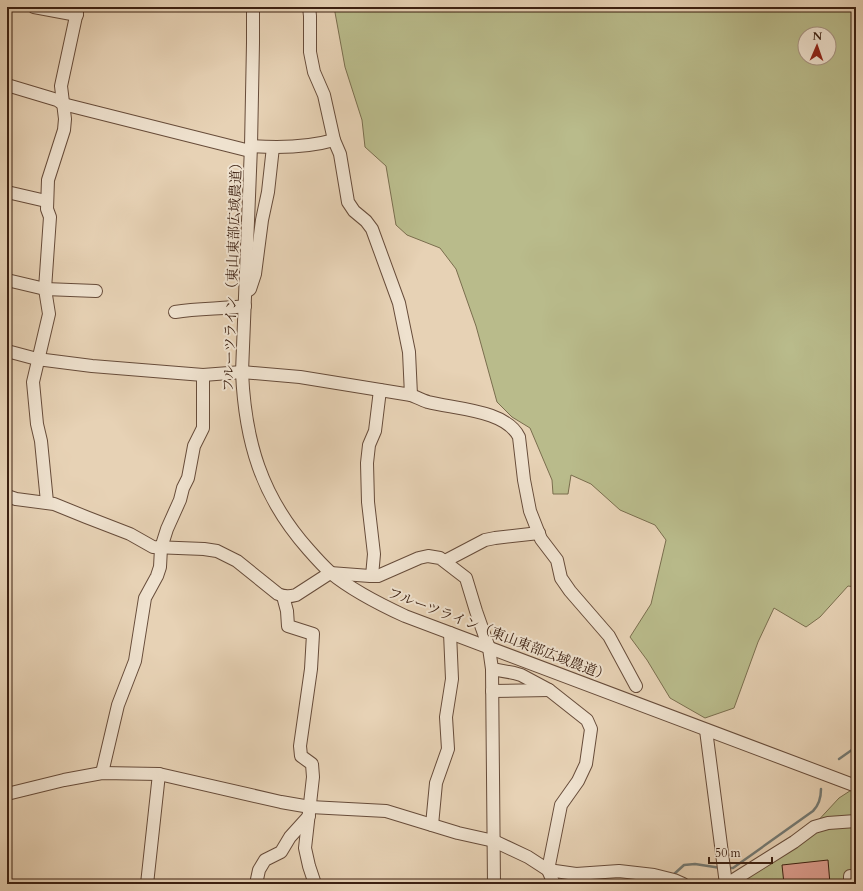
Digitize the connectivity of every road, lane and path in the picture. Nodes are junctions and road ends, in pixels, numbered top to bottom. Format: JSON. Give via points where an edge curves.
{"nodes":[{"id":1,"x":34,"y":7,"type":"edge"},
{"id":2,"x":253,"y":7,"type":"edge"},
{"id":3,"x":309,"y":7,"type":"edge"},
{"id":4,"x":77,"y":11,"type":"edge"},
{"id":5,"x":7,"y":85,"type":"edge"},
{"id":6,"x":64,"y":104,"type":"junction"},
{"id":7,"x":334,"y":140,"type":"junction"},
{"id":8,"x":273,"y":147,"type":"junction"},
{"id":9,"x":250,"y":148,"type":"junction"},
{"id":10,"x":7,"y":192,"type":"edge"},
{"id":11,"x":46,"y":201,"type":"junction"},
{"id":12,"x":7,"y":280,"type":"edge"},
{"id":13,"x":45,"y":289,"type":"junction"},
{"id":14,"x":96,"y":291,"type":"dead end"},
{"id":15,"x":246,"y":292,"type":"junction"},
{"id":16,"x":245,"y":306,"type":"junction"},
{"id":17,"x":175,"y":312,"type":"dead end"},
{"id":18,"x":7,"y":351,"type":"edge"},
{"id":19,"x":37,"y":359,"type":"junction"},
{"id":20,"x":242,"y":372,"type":"junction"},
{"id":21,"x":203,"y":375,"type":"junction"},
{"id":22,"x":380,"y":390,"type":"junction"},
{"id":23,"x":411,"y":395,"type":"junction"},
{"id":24,"x":7,"y":496,"type":"edge"},
{"id":25,"x":47,"y":502,"type":"junction"},
{"id":26,"x":539,"y":533,"type":"junction"},
{"id":27,"x":161,"y":548,"type":"junction"},
{"id":28,"x":442,"y":560,"type":"junction"},
{"id":29,"x":330,"y":572,"type":"junction"},
{"id":30,"x":372,"y":576,"type":"junction"},
{"id":31,"x":283,"y":596,"type":"junction"},
{"id":32,"x":450,"y":633,"type":"junction"},
{"id":33,"x":489,"y":648,"type":"junction"},
{"id":34,"x":492,"y":669,"type":"junction"},
{"id":35,"x":636,"y":686,"type":"dead end"},
{"id":36,"x":549,"y":690,"type":"junction"},
{"id":37,"x":492,"y":691,"type":"junction"},
{"id":38,"x":706,"y":730,"type":"junction"},
{"id":39,"x":102,"y":773,"type":"junction"},
{"id":40,"x":158,"y":774,"type":"junction"},
{"id":41,"x":856,"y":786,"type":"edge"},
{"id":42,"x":7,"y":794,"type":"edge"},
{"id":43,"x":309,"y":811,"type":"junction"},
{"id":44,"x":856,"y":821,"type":"edge"},
{"id":45,"x":432,"y":825,"type":"junction"},
{"id":46,"x":494,"y":841,"type":"junction"},
{"id":47,"x":548,"y":870,"type":"junction"},
{"id":48,"x":726,"y":883,"type":"edge"},
{"id":49,"x":147,"y":884,"type":"edge"},
{"id":50,"x":256,"y":884,"type":"edge"},
{"id":51,"x":315,"y":884,"type":"edge"},
{"id":52,"x":494,"y":884,"type":"edge"},
{"id":53,"x":554,"y":884,"type":"edge"},
{"id":54,"x":683,"y":884,"type":"edge"}],
"edges":[{"from":1,"to":4,"type":"street"},
{"from":2,"to":9,"type":"street","name":"フルーツライン（東山東部広域農道）"},
{"from":3,"to":7,"type":"street","via":[[310,52],[314,72],[326,102]]},
{"from":4,"to":6,"type":"street","via":[[62,86]]},
{"from":5,"to":6,"type":"street"},
{"from":6,"to":9,"type":"street"},
{"from":6,"to":11,"type":"street","via":[[64,130],[48,180]]},
{"from":7,"to":8,"type":"street","via":[[319,145]]},
{"from":7,"to":23,"type":"street","via":[[340,154],[348,202],[354,212],[372,229],[399,303],[409,352]]},
{"from":8,"to":9,"type":"street"},
{"from":8,"to":15,"type":"street","via":[[255,274],[250,289]]},
{"from":9,"to":15,"type":"street","name":"フルーツライン（東山東部広域農道）"},
{"from":10,"to":11,"type":"street"},
{"from":11,"to":13,"type":"street","via":[[50,217]]},
{"from":12,"to":13,"type":"street"},
{"from":13,"to":14,"type":"street"},
{"from":13,"to":19,"type":"street","via":[[49,314]]},
{"from":15,"to":16,"type":"street","name":"フルーツライン（東山東部広域農道）"},
{"from":16,"to":17,"type":"street"},
{"from":16,"to":20,"type":"street","name":"フルーツライン（東山東部広域農道）"},
{"from":18,"to":19,"type":"street"},
{"from":19,"to":21,"type":"street"},
{"from":19,"to":25,"type":"street","via":[[33,382]]},
{"from":20,"to":21,"type":"street"},
{"from":20,"to":22,"type":"street","via":[[300,377]]},
{"from":20,"to":29,"type":"street","name":"フルーツライン（東山東部広域農道）","via":[[246,425],[257,464],[272,499],[295,534]]},
{"from":21,"to":27,"type":"street","via":[[203,428],[194,446],[188,478],[166,529]]},
{"from":22,"to":23,"type":"street"},
{"from":22,"to":30,"type":"street","via":[[375,431],[369,445],[367,463],[374,554]]},
{"from":23,"to":26,"type":"street","via":[[427,402],[483,414],[506,422],[517,432],[530,511]]},
{"from":24,"to":25,"type":"street"},
{"from":25,"to":27,"type":"street","via":[[130,534],[153,547]]},
{"from":26,"to":28,"type":"street","via":[[485,540]]},
{"from":26,"to":35,"type":"street","via":[[557,560],[561,578],[609,636]]},
{"from":27,"to":31,"type":"street","via":[[216,551],[237,561]]},
{"from":27,"to":39,"type":"street","via":[[160,567],[145,598],[135,661],[118,705]]},
{"from":28,"to":30,"type":"street","via":[[428,556],[419,558],[378,576]]},
{"from":28,"to":33,"type":"street","via":[[466,578]]},
{"from":29,"to":30,"type":"street"},
{"from":29,"to":31,"type":"street","via":[[296,595]]},
{"from":29,"to":32,"type":"street","name":"フルーツライン（東山東部広域農道）","via":[[381,604]]},
{"from":31,"to":43,"type":"street","via":[[288,626],[313,634],[300,746],[301,756],[312,764]]},
{"from":32,"to":33,"type":"street","name":"フルーツライン（東山東部広域農道）"},
{"from":32,"to":45,"type":"street","via":[[452,680],[446,717],[448,749],[436,783]]},
{"from":33,"to":34,"type":"street"},
{"from":33,"to":38,"type":"street","name":"フルーツライン（東山東部広域農道）"},
{"from":34,"to":36,"type":"street","via":[[521,675]]},
{"from":34,"to":37,"type":"street"},
{"from":36,"to":37,"type":"street"},
{"from":36,"to":47,"type":"street","via":[[587,720],[591,729],[586,764],[578,781],[561,805]]},
{"from":37,"to":46,"type":"street"},
{"from":38,"to":41,"type":"street","name":"フルーツライン（東山東部広域農道）"},
{"from":38,"to":48,"type":"street"},
{"from":39,"to":40,"type":"street"},
{"from":39,"to":42,"type":"street"},
{"from":40,"to":43,"type":"street","via":[[281,802]]},
{"from":40,"to":49,"type":"street"},
{"from":43,"to":45,"type":"street","via":[[386,811]]},
{"from":43,"to":50,"type":"street","via":[[281,852],[265,860],[259,870]]},
{"from":43,"to":51,"type":"street","via":[[305,848]]},
{"from":44,"to":48,"type":"street","via":[[814,827],[788,846]]},
{"from":45,"to":46,"type":"street"},
{"from":46,"to":47,"type":"street"},
{"from":46,"to":52,"type":"street"},
{"from":47,"to":53,"type":"street"},
{"from":47,"to":54,"type":"street","via":[[576,874],[626,872],[654,875]]}]}
